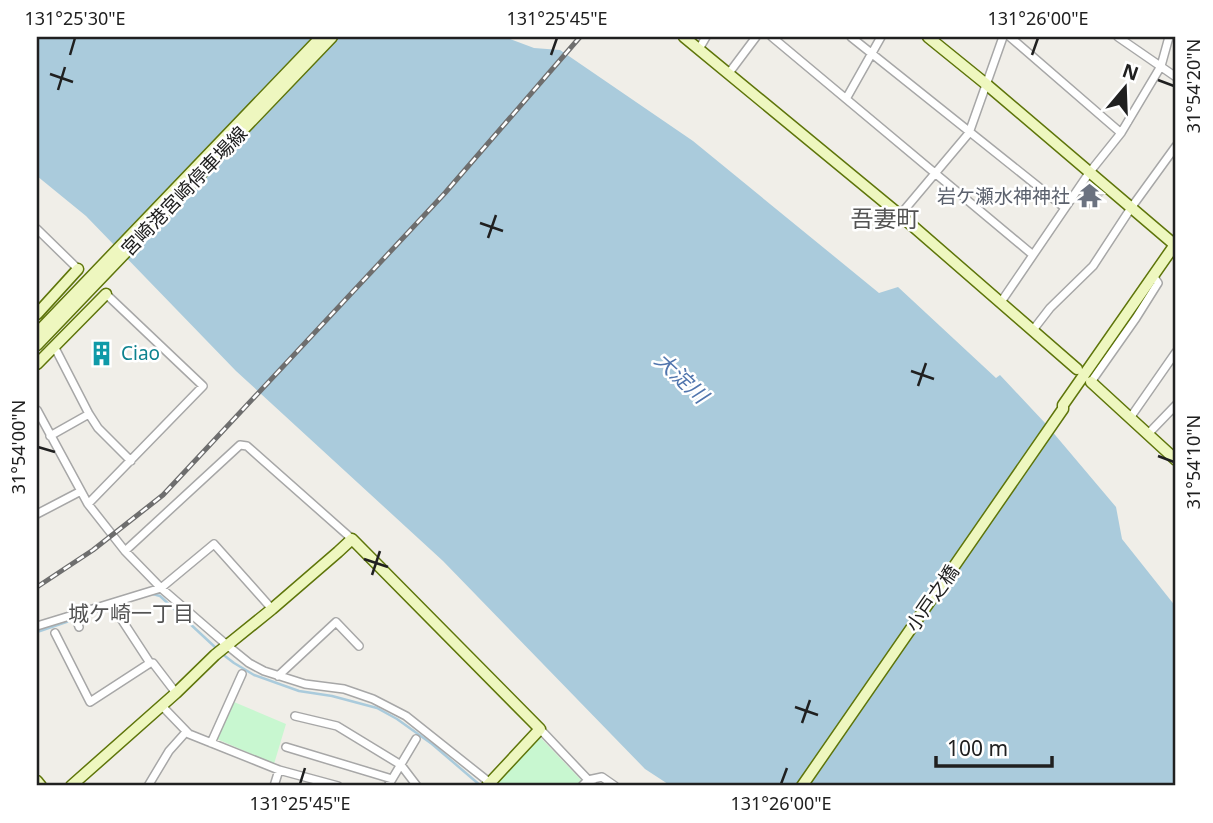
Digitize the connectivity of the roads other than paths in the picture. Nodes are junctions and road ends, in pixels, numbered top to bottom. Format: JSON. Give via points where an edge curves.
{"nodes":[{"id":1,"x":321,"y":37,"type":"edge"},
{"id":2,"x":332,"y":37,"type":"edge"},
{"id":3,"x":684,"y":37,"type":"edge"},
{"id":4,"x":706,"y":37,"type":"edge"},
{"id":5,"x":756,"y":37,"type":"edge"},
{"id":6,"x":772,"y":37,"type":"edge"},
{"id":7,"x":851,"y":37,"type":"edge"},
{"id":8,"x":881,"y":37,"type":"edge"},
{"id":9,"x":928,"y":37,"type":"edge"},
{"id":10,"x":1003,"y":37,"type":"edge"},
{"id":11,"x":1010,"y":37,"type":"edge"},
{"id":12,"x":1118,"y":37,"type":"edge"},
{"id":13,"x":1169,"y":37,"type":"edge"},
{"id":14,"x":699,"y":49,"type":"junction"},
{"id":15,"x":872,"y":53,"type":"junction"},
{"id":16,"x":1161,"y":66,"type":"junction"},
{"id":17,"x":729,"y":73,"type":"junction"},
{"id":18,"x":1176,"y":77,"type":"edge"},
{"id":19,"x":986,"y":84,"type":"junction"},
{"id":20,"x":846,"y":99,"type":"junction"},
{"id":21,"x":969,"y":133,"type":"junction"},
{"id":22,"x":1121,"y":133,"type":"junction"},
{"id":23,"x":1176,"y":146,"type":"edge"},
{"id":24,"x":936,"y":173,"type":"junction"},
{"id":25,"x":1089,"y":173,"type":"junction"},
{"id":26,"x":1065,"y":208,"type":"junction"},
{"id":27,"x":1131,"y":208,"type":"junction"},
{"id":28,"x":900,"y":215,"type":"junction"},
{"id":29,"x":37,"y":229,"type":"edge"},
{"id":30,"x":1176,"y":245,"type":"edge"},
{"id":31,"x":1033,"y":254,"type":"junction"},
{"id":32,"x":106,"y":267,"type":"junction"},
{"id":33,"x":78,"y":269,"type":"joint"},
{"id":34,"x":1154,"y":277,"type":"junction"},
{"id":35,"x":106,"y":294,"type":"joint"},
{"id":36,"x":1001,"y":302,"type":"junction"},
{"id":37,"x":37,"y":313,"type":"edge"},
{"id":38,"x":1032,"y":330,"type":"junction"},
{"id":39,"x":37,"y":333,"type":"edge"},
{"id":40,"x":37,"y":345,"type":"edge"},
{"id":41,"x":54,"y":346,"type":"junction"},
{"id":42,"x":1176,"y":352,"type":"edge"},
{"id":43,"x":37,"y":364,"type":"edge"},
{"id":44,"x":1077,"y":369,"type":"dead end"},
{"id":45,"x":1091,"y":382,"type":"joint"},
{"id":46,"x":1176,"y":405,"type":"edge"},
{"id":47,"x":37,"y":411,"type":"edge"},
{"id":48,"x":89,"y":414,"type":"junction"},
{"id":49,"x":1130,"y":418,"type":"junction"},
{"id":50,"x":1147,"y":434,"type":"junction"},
{"id":51,"x":50,"y":436,"type":"junction"},
{"id":52,"x":1176,"y":460,"type":"edge"},
{"id":53,"x":131,"y":461,"type":"junction"},
{"id":54,"x":81,"y":491,"type":"junction"},
{"id":55,"x":88,"y":504,"type":"junction"},
{"id":56,"x":37,"y":514,"type":"edge"},
{"id":57,"x":352,"y":539,"type":"junction"},
{"id":58,"x":125,"y":551,"type":"junction"},
{"id":59,"x":161,"y":588,"type":"junction"},
{"id":60,"x":272,"y":609,"type":"junction"},
{"id":61,"x":118,"y":614,"type":"dead end"},
{"id":62,"x":75,"y":615,"type":"junction"},
{"id":63,"x":37,"y":626,"type":"edge"},
{"id":64,"x":79,"y":627,"type":"dead end"},
{"id":65,"x":55,"y":633,"type":"dead end"},
{"id":66,"x":228,"y":646,"type":"junction"},
{"id":67,"x":359,"y":646,"type":"dead end"},
{"id":68,"x":150,"y":663,"type":"junction"},
{"id":69,"x":242,"y":674,"type":"dead end"},
{"id":70,"x":278,"y":676,"type":"junction"},
{"id":71,"x":176,"y":693,"type":"junction"},
{"id":72,"x":162,"y":706,"type":"junction"},
{"id":73,"x":295,"y":716,"type":"dead end"},
{"id":74,"x":540,"y":729,"type":"junction"},
{"id":75,"x":186,"y":732,"type":"junction"},
{"id":76,"x":416,"y":739,"type":"dead end"},
{"id":77,"x":211,"y":743,"type":"junction"},
{"id":78,"x":286,"y":747,"type":"dead end"},
{"id":79,"x":401,"y":765,"type":"junction"},
{"id":80,"x":279,"y":770,"type":"junction"},
{"id":81,"x":390,"y":783,"type":"edge"},
{"id":82,"x":588,"y":784,"type":"edge"},
{"id":83,"x":491,"y":785,"type":"edge"},
{"id":84,"x":71,"y":786,"type":"edge"},
{"id":85,"x":148,"y":786,"type":"edge"},
{"id":86,"x":274,"y":786,"type":"edge"},
{"id":87,"x":338,"y":786,"type":"edge"},
{"id":88,"x":417,"y":786,"type":"edge"},
{"id":89,"x":615,"y":786,"type":"edge"},
{"id":90,"x":802,"y":786,"type":"edge"}],
"edges":[{"from":1,"to":32,"type":"street","name":"宮崎港宮崎停車場線"},
{"from":2,"to":32,"type":"street","name":"宮崎港宮崎停車場線"},
{"from":3,"to":14,"type":"street"},
{"from":4,"to":14,"type":"street"},
{"from":5,"to":17,"type":"street"},
{"from":6,"to":20,"type":"street"},
{"from":7,"to":15,"type":"street"},
{"from":8,"to":15,"type":"street"},
{"from":9,"to":19,"type":"street"},
{"from":10,"to":19,"type":"street"},
{"from":11,"to":22,"type":"street"},
{"from":12,"to":16,"type":"street"},
{"from":13,"to":16,"type":"street"},
{"from":14,"to":17,"type":"street"},
{"from":15,"to":20,"type":"street"},
{"from":15,"to":21,"type":"street"},
{"from":16,"to":18,"type":"street"},
{"from":16,"to":22,"type":"street"},
{"from":17,"to":28,"type":"street"},
{"from":19,"to":21,"type":"street"},
{"from":19,"to":25,"type":"street"},
{"from":20,"to":24,"type":"street"},
{"from":21,"to":24,"type":"street"},
{"from":21,"to":26,"type":"street"},
{"from":22,"to":25,"type":"street"},
{"from":23,"to":27,"type":"street"},
{"from":24,"to":28,"type":"street"},
{"from":24,"to":31,"type":"street"},
{"from":25,"to":26,"type":"street"},
{"from":25,"to":27,"type":"street"},
{"from":26,"to":31,"type":"street"},
{"from":27,"to":30,"type":"street"},
{"from":27,"to":38,"type":"street","via":[[1093,266]]},
{"from":28,"to":36,"type":"street"},
{"from":29,"to":33,"type":"street"},
{"from":30,"to":34,"type":"street","name":"小戸之橋"},
{"from":31,"to":36,"type":"street"},
{"from":32,"to":39,"type":"street","name":"宮崎港宮崎停車場線"},
{"from":32,"to":40,"type":"street","name":"宮崎港宮崎停車場線"},
{"from":33,"to":37,"type":"street"},
{"from":34,"to":45,"type":"street","via":[[1158,283]]},
{"from":34,"to":90,"type":"street","name":"小戸之橋"},
{"from":35,"to":41,"type":"street"},
{"from":35,"to":53,"type":"street","via":[[203,386]]},
{"from":36,"to":38,"type":"street"},
{"from":38,"to":44,"type":"street"},
{"from":41,"to":43,"type":"street"},
{"from":41,"to":48,"type":"street"},
{"from":42,"to":49,"type":"street"},
{"from":45,"to":49,"type":"street"},
{"from":46,"to":50,"type":"street"},
{"from":47,"to":51,"type":"street"},
{"from":48,"to":51,"type":"street"},
{"from":48,"to":53,"type":"street"},
{"from":49,"to":50,"type":"street"},
{"from":50,"to":52,"type":"street"},
{"from":51,"to":54,"type":"street"},
{"from":53,"to":55,"type":"street"},
{"from":54,"to":55,"type":"street"},
{"from":54,"to":56,"type":"street"},
{"from":55,"to":58,"type":"street"},
{"from":57,"to":58,"type":"street","via":[[247,446],[240,445]]},
{"from":57,"to":60,"type":"street"},
{"from":57,"to":74,"type":"street"},
{"from":58,"to":59,"type":"street"},
{"from":59,"to":60,"type":"street","via":[[214,544]]},
{"from":59,"to":62,"type":"street"},
{"from":59,"to":66,"type":"street"},
{"from":60,"to":66,"type":"street"},
{"from":61,"to":68,"type":"street"},
{"from":62,"to":63,"type":"street"},
{"from":62,"to":64,"type":"street"},
{"from":65,"to":68,"type":"street","via":[[90,702]]},
{"from":66,"to":70,"type":"street","via":[[248,663]]},
{"from":66,"to":71,"type":"street"},
{"from":67,"to":70,"type":"street","via":[[336,622]]},
{"from":68,"to":71,"type":"street"},
{"from":69,"to":77,"type":"street"},
{"from":70,"to":83,"type":"street","via":[[373,699],[406,716]]},
{"from":71,"to":72,"type":"street"},
{"from":72,"to":75,"type":"street"},
{"from":72,"to":84,"type":"street"},
{"from":73,"to":79,"type":"street","via":[[337,726]]},
{"from":74,"to":82,"type":"street"},
{"from":74,"to":83,"type":"street"},
{"from":75,"to":77,"type":"street"},
{"from":75,"to":85,"type":"street"},
{"from":76,"to":79,"type":"street"},
{"from":77,"to":80,"type":"street"},
{"from":78,"to":81,"type":"street"},
{"from":79,"to":81,"type":"street"},
{"from":79,"to":88,"type":"street"},
{"from":80,"to":86,"type":"street"},
{"from":80,"to":87,"type":"street"},
{"from":82,"to":89,"type":"street","via":[[603,777]]}]}
